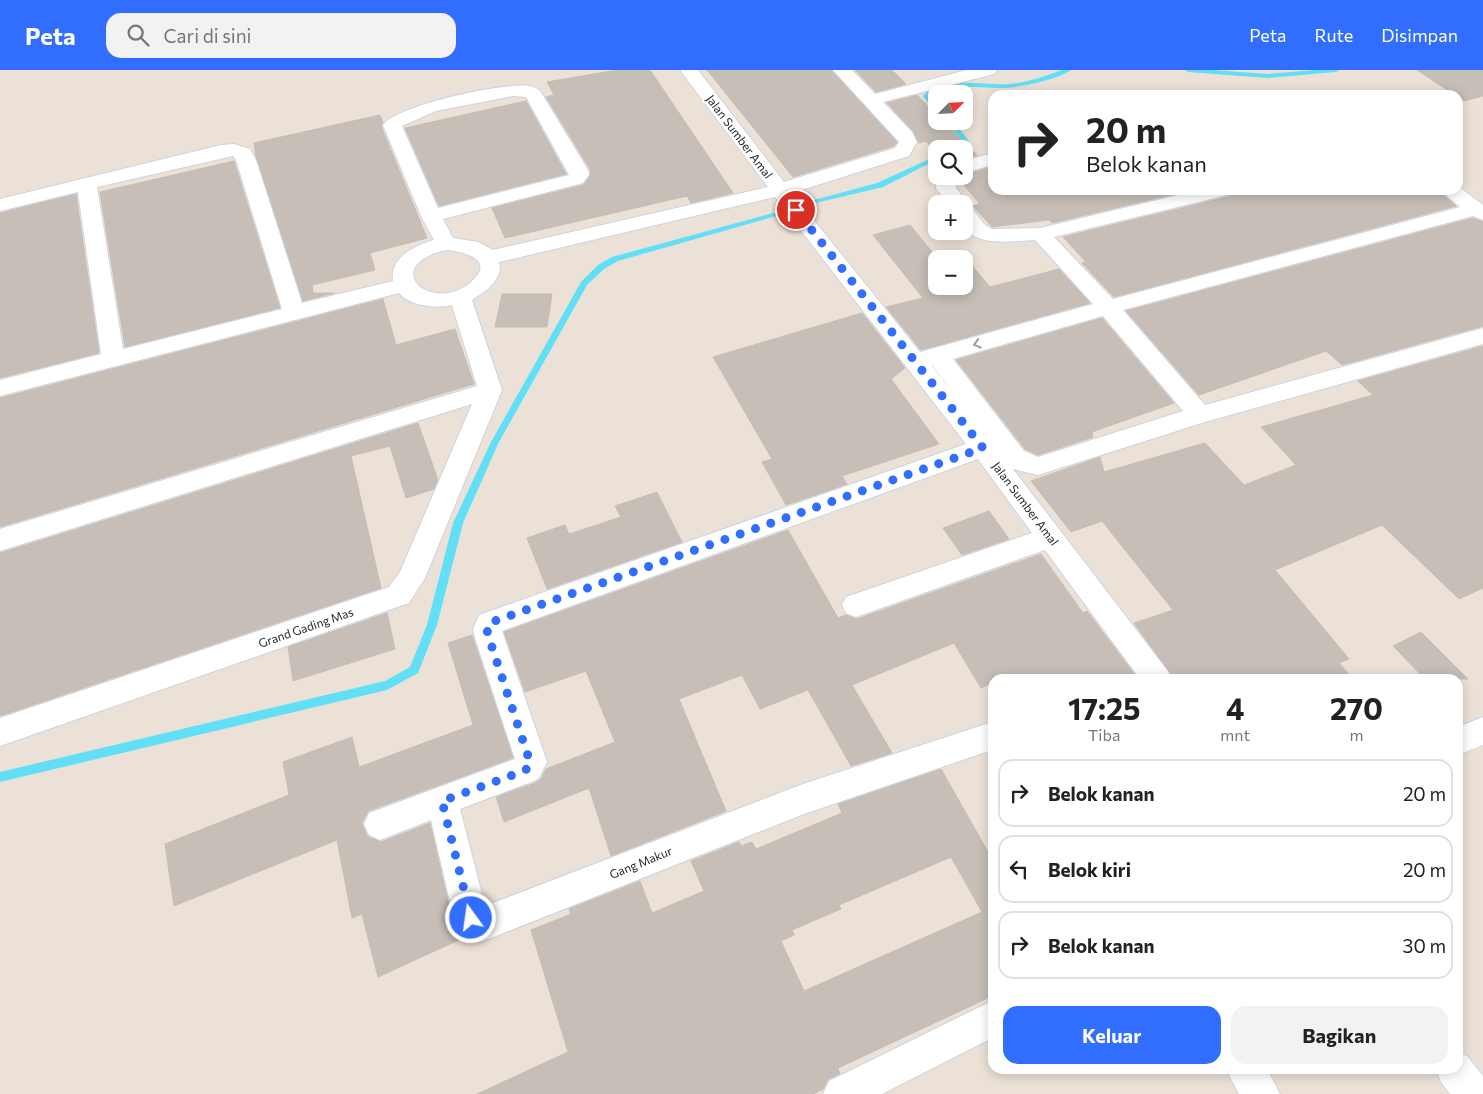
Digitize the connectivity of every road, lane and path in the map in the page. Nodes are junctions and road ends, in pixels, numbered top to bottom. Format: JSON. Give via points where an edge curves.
{"nodes":[{"id":1,"x":689,"y":70,"type":"edge"},
{"id":2,"x":842,"y":70,"type":"edge"},
{"id":3,"x":988,"y":70,"type":"edge"},
{"id":4,"x":871,"y":100,"type":"junction"},
{"id":5,"x":988,"y":160,"type":"edge"},
{"id":6,"x":973,"y":164,"type":"edge"},
{"id":7,"x":87,"y":183,"type":"junction"},
{"id":8,"x":780,"y":190,"type":"junction"},
{"id":9,"x":1203,"y":195,"type":"edge"},
{"id":10,"x":1457,"y":195,"type":"edge"},
{"id":11,"x":0,"y":205,"type":"edge"},
{"id":12,"x":1480,"y":212,"type":"edge"},
{"id":13,"x":431,"y":216,"type":"junction"},
{"id":14,"x":973,"y":223,"type":"edge"},
{"id":15,"x":1040,"y":234,"type":"junction"},
{"id":16,"x":446,"y":244,"type":"junction"},
{"id":17,"x":489,"y":258,"type":"junction"},
{"id":18,"x":403,"y":285,"type":"junction"},
{"id":19,"x":460,"y":297,"type":"junction"},
{"id":20,"x":1103,"y":302,"type":"junction"},
{"id":21,"x":294,"y":313,"type":"junction"},
{"id":22,"x":1483,"y":336,"type":"edge"},
{"id":23,"x":919,"y":355,"type":"junction"},
{"id":24,"x":113,"y":360,"type":"junction"},
{"id":25,"x":0,"y":388,"type":"edge"},
{"id":26,"x":490,"y":390,"type":"junction"},
{"id":27,"x":1200,"y":415,"type":"junction"},
{"id":28,"x":983,"y":448,"type":"junction"},
{"id":29,"x":1050,"y":538,"type":"junction"},
{"id":30,"x":0,"y":540,"type":"edge"},
{"id":31,"x":856,"y":605,"type":"dead end"},
{"id":32,"x":1148,"y":674,"type":"edge"},
{"id":33,"x":1483,"y":731,"type":"edge"},
{"id":34,"x":0,"y":732,"type":"edge"},
{"id":35,"x":988,"y":737,"type":"edge"},
{"id":36,"x":1463,"y":739,"type":"edge"},
{"id":37,"x":442,"y":801,"type":"junction"},
{"id":38,"x":380,"y":824,"type":"dead end"},
{"id":39,"x":988,"y":1020,"type":"edge"},
{"id":40,"x":1247,"y":1074,"type":"edge"},
{"id":41,"x":1458,"y":1074,"type":"edge"},
{"id":42,"x":842,"y":1094,"type":"edge"},
{"id":43,"x":1261,"y":1094,"type":"edge"},
{"id":44,"x":1473,"y":1094,"type":"edge"}],
"edges":[{"from":1,"to":8,"type":"street","name":"Jalan Sumber Amal"},
{"from":2,"to":4,"type":"street"},
{"from":3,"to":4,"type":"street"},
{"from":4,"to":8,"type":"street","via":[[905,136],[908,142],[902,152]]},
{"from":5,"to":6,"type":"street"},
{"from":7,"to":11,"type":"street"},
{"from":7,"to":21,"type":"street","via":[[221,151],[243,153]]},
{"from":7,"to":24,"type":"street"},
{"from":8,"to":17,"type":"street"},
{"from":8,"to":23,"type":"street","name":"Jalan Sumber Amal"},
{"from":9,"to":15,"type":"street"},
{"from":10,"to":12,"type":"street"},
{"from":12,"to":20,"type":"street"},
{"from":13,"to":13,"type":"street","via":[[576,179],[578,170],[533,94],[513,91],[414,112],[392,124]]},
{"from":13,"to":16,"type":"street"},
{"from":14,"to":15,"type":"street","via":[[987,235]]},
{"from":15,"to":20,"type":"street"},
{"from":16,"to":17,"type":"street","via":[[472,247]]},
{"from":16,"to":18,"type":"street","via":[[416,255],[406,264],[402,274]]},
{"from":17,"to":19,"type":"street","via":[[489,276],[483,284]]},
{"from":18,"to":19,"type":"street","via":[[410,292],[432,300]]},
{"from":18,"to":21,"type":"street"},
{"from":19,"to":26,"type":"street"},
{"from":20,"to":23,"type":"street","one_way":true},
{"from":20,"to":23,"type":"street"},
{"from":20,"to":27,"type":"street"},
{"from":21,"to":24,"type":"street"},
{"from":22,"to":27,"type":"street"},
{"from":23,"to":27,"type":"street","via":[[1015,458],[1025,464],[1038,466],[1054,462]]},
{"from":23,"to":28,"type":"street","name":"Jalan Sumber Amal"},
{"from":24,"to":25,"type":"street"},
{"from":26,"to":30,"type":"street"},
{"from":26,"to":34,"type":"street","name":"Grand Gading Mas","via":[[411,578],[399,595]]},
{"from":28,"to":29,"type":"street","name":"Jalan Sumber Amal"},
{"from":28,"to":37,"type":"street","via":[[489,623],[489,638],[530,762],[524,771]]},
{"from":29,"to":31,"type":"street"},
{"from":29,"to":32,"type":"street","name":"Jalan Sumber Amal"},
{"from":33,"to":36,"type":"street"},
{"from":35,"to":37,"type":"street","name":"Gang Makur","via":[[803,799],[481,925],[472,923]]},
{"from":37,"to":38,"type":"street"},
{"from":39,"to":42,"type":"street"},
{"from":40,"to":43,"type":"street"},
{"from":41,"to":44,"type":"street"}]}
